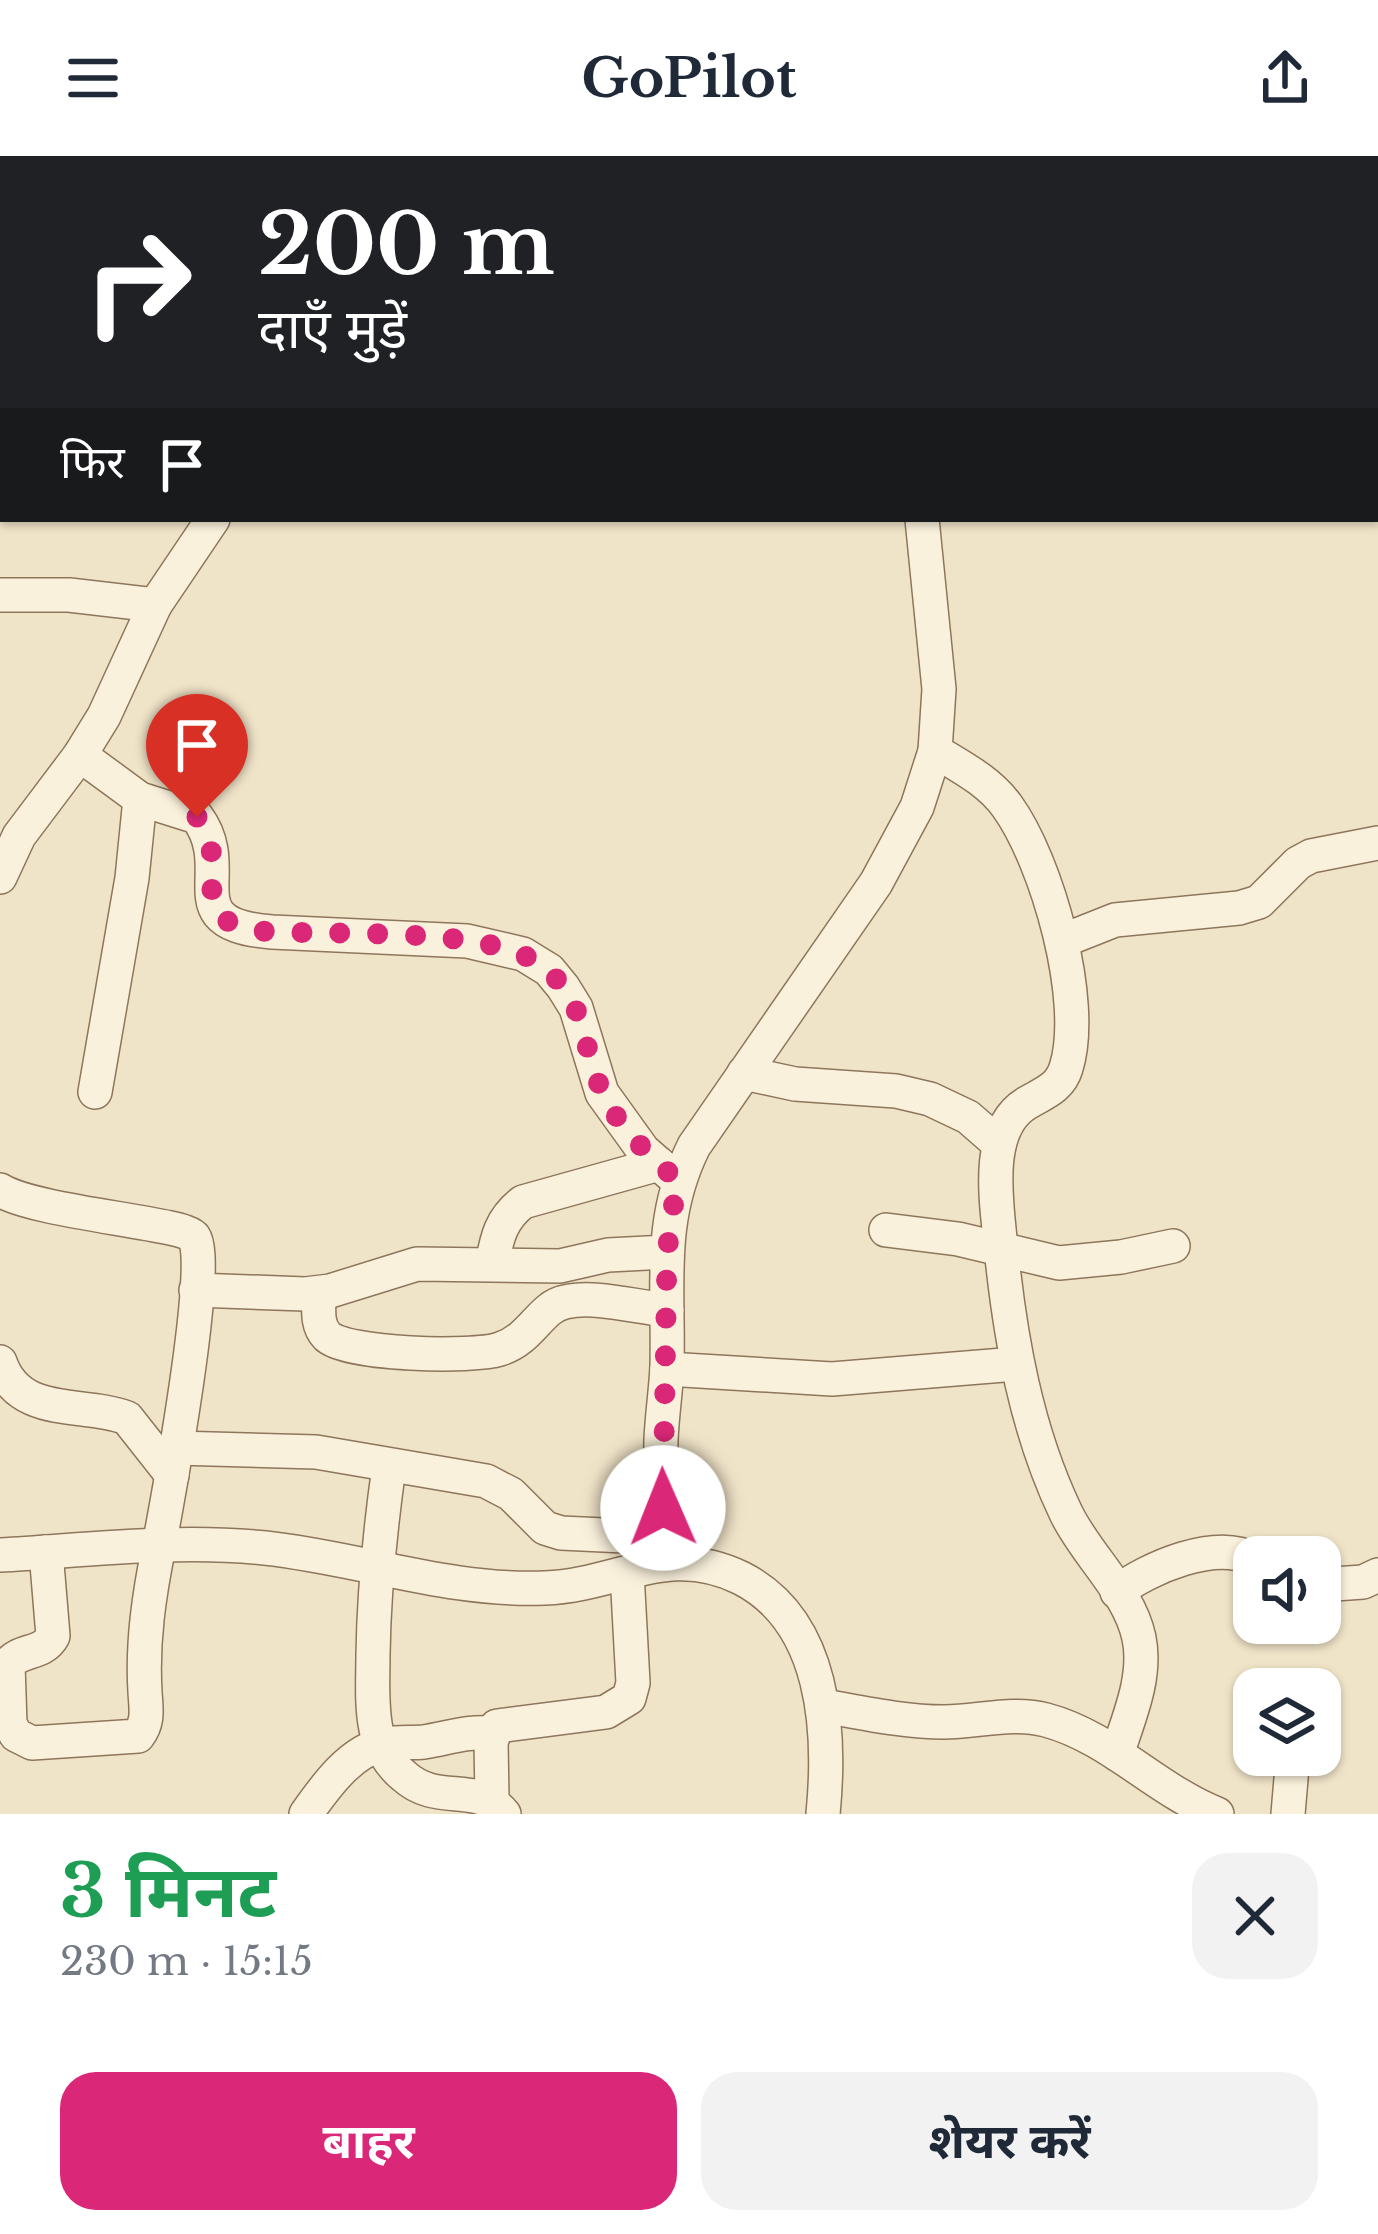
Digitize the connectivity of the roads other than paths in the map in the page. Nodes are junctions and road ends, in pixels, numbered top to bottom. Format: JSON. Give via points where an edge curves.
{"nodes":[{"id":1,"x":211,"y":522,"type":"edge"},
{"id":2,"x":922,"y":522,"type":"edge"},
{"id":3,"x":0,"y":595,"type":"edge"},
{"id":4,"x":155,"y":604,"type":"junction"},
{"id":5,"x":935,"y":752,"type":"junction"},
{"id":6,"x":80,"y":755,"type":"junction"},
{"id":7,"x":140,"y":799,"type":"junction"},
{"id":8,"x":1378,"y":843,"type":"edge"},
{"id":9,"x":0,"y":877,"type":"edge"},
{"id":10,"x":1062,"y":940,"type":"junction"},
{"id":11,"x":744,"y":1073,"type":"junction"},
{"id":12,"x":95,"y":1092,"type":"dead end"},
{"id":13,"x":999,"y":1144,"type":"junction"},
{"id":14,"x":668,"y":1172,"type":"junction"},
{"id":15,"x":0,"y":1191,"type":"edge"},
{"id":16,"x":886,"y":1230,"type":"dead end"},
{"id":17,"x":1173,"y":1246,"type":"dead end"},
{"id":18,"x":1001,"y":1249,"type":"junction"},
{"id":19,"x":667,"y":1252,"type":"junction"},
{"id":20,"x":492,"y":1264,"type":"junction"},
{"id":21,"x":196,"y":1290,"type":"junction"},
{"id":22,"x":319,"y":1292,"type":"junction"},
{"id":23,"x":667,"y":1310,"type":"junction"},
{"id":24,"x":0,"y":1362,"type":"edge"},
{"id":25,"x":1016,"y":1364,"type":"junction"},
{"id":26,"x":667,"y":1369,"type":"junction"},
{"id":27,"x":174,"y":1461,"type":"junction"},
{"id":28,"x":389,"y":1467,"type":"junction"},
{"id":29,"x":159,"y":1545,"type":"junction"},
{"id":30,"x":669,"y":1550,"type":"junction"},
{"id":31,"x":46,"y":1552,"type":"junction"},
{"id":32,"x":1233,"y":1553,"type":"edge"},
{"id":33,"x":0,"y":1555,"type":"edge"},
{"id":34,"x":374,"y":1569,"type":"junction"},
{"id":35,"x":627,"y":1573,"type":"junction"},
{"id":36,"x":1378,"y":1576,"type":"edge"},
{"id":37,"x":1341,"y":1584,"type":"edge"},
{"id":38,"x":1117,"y":1592,"type":"junction"},
{"id":39,"x":824,"y":1706,"type":"junction"},
{"id":40,"x":5,"y":1727,"type":"edge"},
{"id":41,"x":492,"y":1733,"type":"junction"},
{"id":42,"x":380,"y":1744,"type":"junction"},
{"id":43,"x":1117,"y":1754,"type":"junction"},
{"id":44,"x":1291,"y":1776,"type":"edge"},
{"id":45,"x":498,"y":1807,"type":"edge"},
{"id":46,"x":307,"y":1814,"type":"edge"},
{"id":47,"x":824,"y":1814,"type":"edge"},
{"id":48,"x":1216,"y":1814,"type":"edge"},
{"id":49,"x":1288,"y":1814,"type":"edge"}],
"edges":[{"from":1,"to":4,"type":"street"},
{"from":2,"to":5,"type":"street","via":[[940,689]]},
{"from":3,"to":4,"type":"street"},
{"from":4,"to":6,"type":"street"},
{"from":5,"to":10,"type":"street","via":[[1004,802],[1027,837]]},
{"from":5,"to":11,"type":"street","via":[[876,883]]},
{"from":6,"to":7,"type":"street"},
{"from":6,"to":9,"type":"street"},
{"from":7,"to":12,"type":"street"},
{"from":7,"to":14,"type":"street","via":[[184,810],[204,826],[213,902],[226,923],[467,941],[523,954],[549,970],[575,1008],[602,1093]]},
{"from":8,"to":10,"type":"street","via":[[1311,856],[1259,902],[1115,920]]},
{"from":10,"to":13,"type":"street","via":[[1069,1061],[1045,1095],[1008,1121]]},
{"from":11,"to":13,"type":"street","via":[[930,1099]]},
{"from":11,"to":14,"type":"street"},
{"from":13,"to":18,"type":"street"},
{"from":14,"to":19,"type":"street"},
{"from":14,"to":20,"type":"street","via":[[524,1202],[499,1230]]},
{"from":15,"to":21,"type":"street","via":[[40,1207],[190,1231],[199,1251]]},
{"from":16,"to":18,"type":"street"},
{"from":17,"to":18,"type":"street","via":[[1059,1263]]},
{"from":18,"to":25,"type":"street"},
{"from":19,"to":20,"type":"street","via":[[560,1266]]},
{"from":19,"to":23,"type":"street"},
{"from":20,"to":22,"type":"street","via":[[417,1264]]},
{"from":21,"to":22,"type":"street"},
{"from":21,"to":27,"type":"street"},
{"from":22,"to":23,"type":"street","via":[[323,1333],[344,1347],[471,1354],[524,1339],[545,1312],[573,1300]]},
{"from":23,"to":26,"type":"street"},
{"from":24,"to":27,"type":"street","via":[[29,1398],[127,1418]]},
{"from":25,"to":26,"type":"street","via":[[832,1379]]},
{"from":25,"to":38,"type":"street","via":[[1065,1512]]},
{"from":26,"to":30,"type":"street","via":[[661,1439]]},
{"from":27,"to":28,"type":"street","via":[[316,1452]]},
{"from":27,"to":29,"type":"street"},
{"from":28,"to":30,"type":"street","via":[[486,1481],[561,1533]]},
{"from":28,"to":34,"type":"street"},
{"from":29,"to":31,"type":"street"},
{"from":29,"to":34,"type":"street","via":[[271,1549]]},
{"from":29,"to":40,"type":"street","via":[[145,1622],[144,1728],[128,1739],[32,1743]]},
{"from":30,"to":35,"type":"street"},
{"from":30,"to":39,"type":"street","via":[[745,1580],[784,1613],[809,1654]]},
{"from":31,"to":33,"type":"street"},
{"from":31,"to":40,"type":"street","via":[[53,1636],[8,1665]]},
{"from":32,"to":38,"type":"street","via":[[1177,1560]]},
{"from":34,"to":35,"type":"street","via":[[514,1588]]},
{"from":34,"to":42,"type":"street"},
{"from":35,"to":41,"type":"street","via":[[628,1698],[607,1712],[508,1722]]},
{"from":36,"to":37,"type":"street"},
{"from":38,"to":43,"type":"street","via":[[1139,1636],[1141,1664]]},
{"from":39,"to":43,"type":"street","via":[[922,1721],[1043,1719]]},
{"from":39,"to":47,"type":"street"},
{"from":41,"to":42,"type":"street"},
{"from":41,"to":45,"type":"street"},
{"from":42,"to":45,"type":"street","via":[[415,1785],[481,1796]]},
{"from":42,"to":46,"type":"street","via":[[352,1761]]},
{"from":43,"to":48,"type":"street"},
{"from":44,"to":49,"type":"street"}]}
